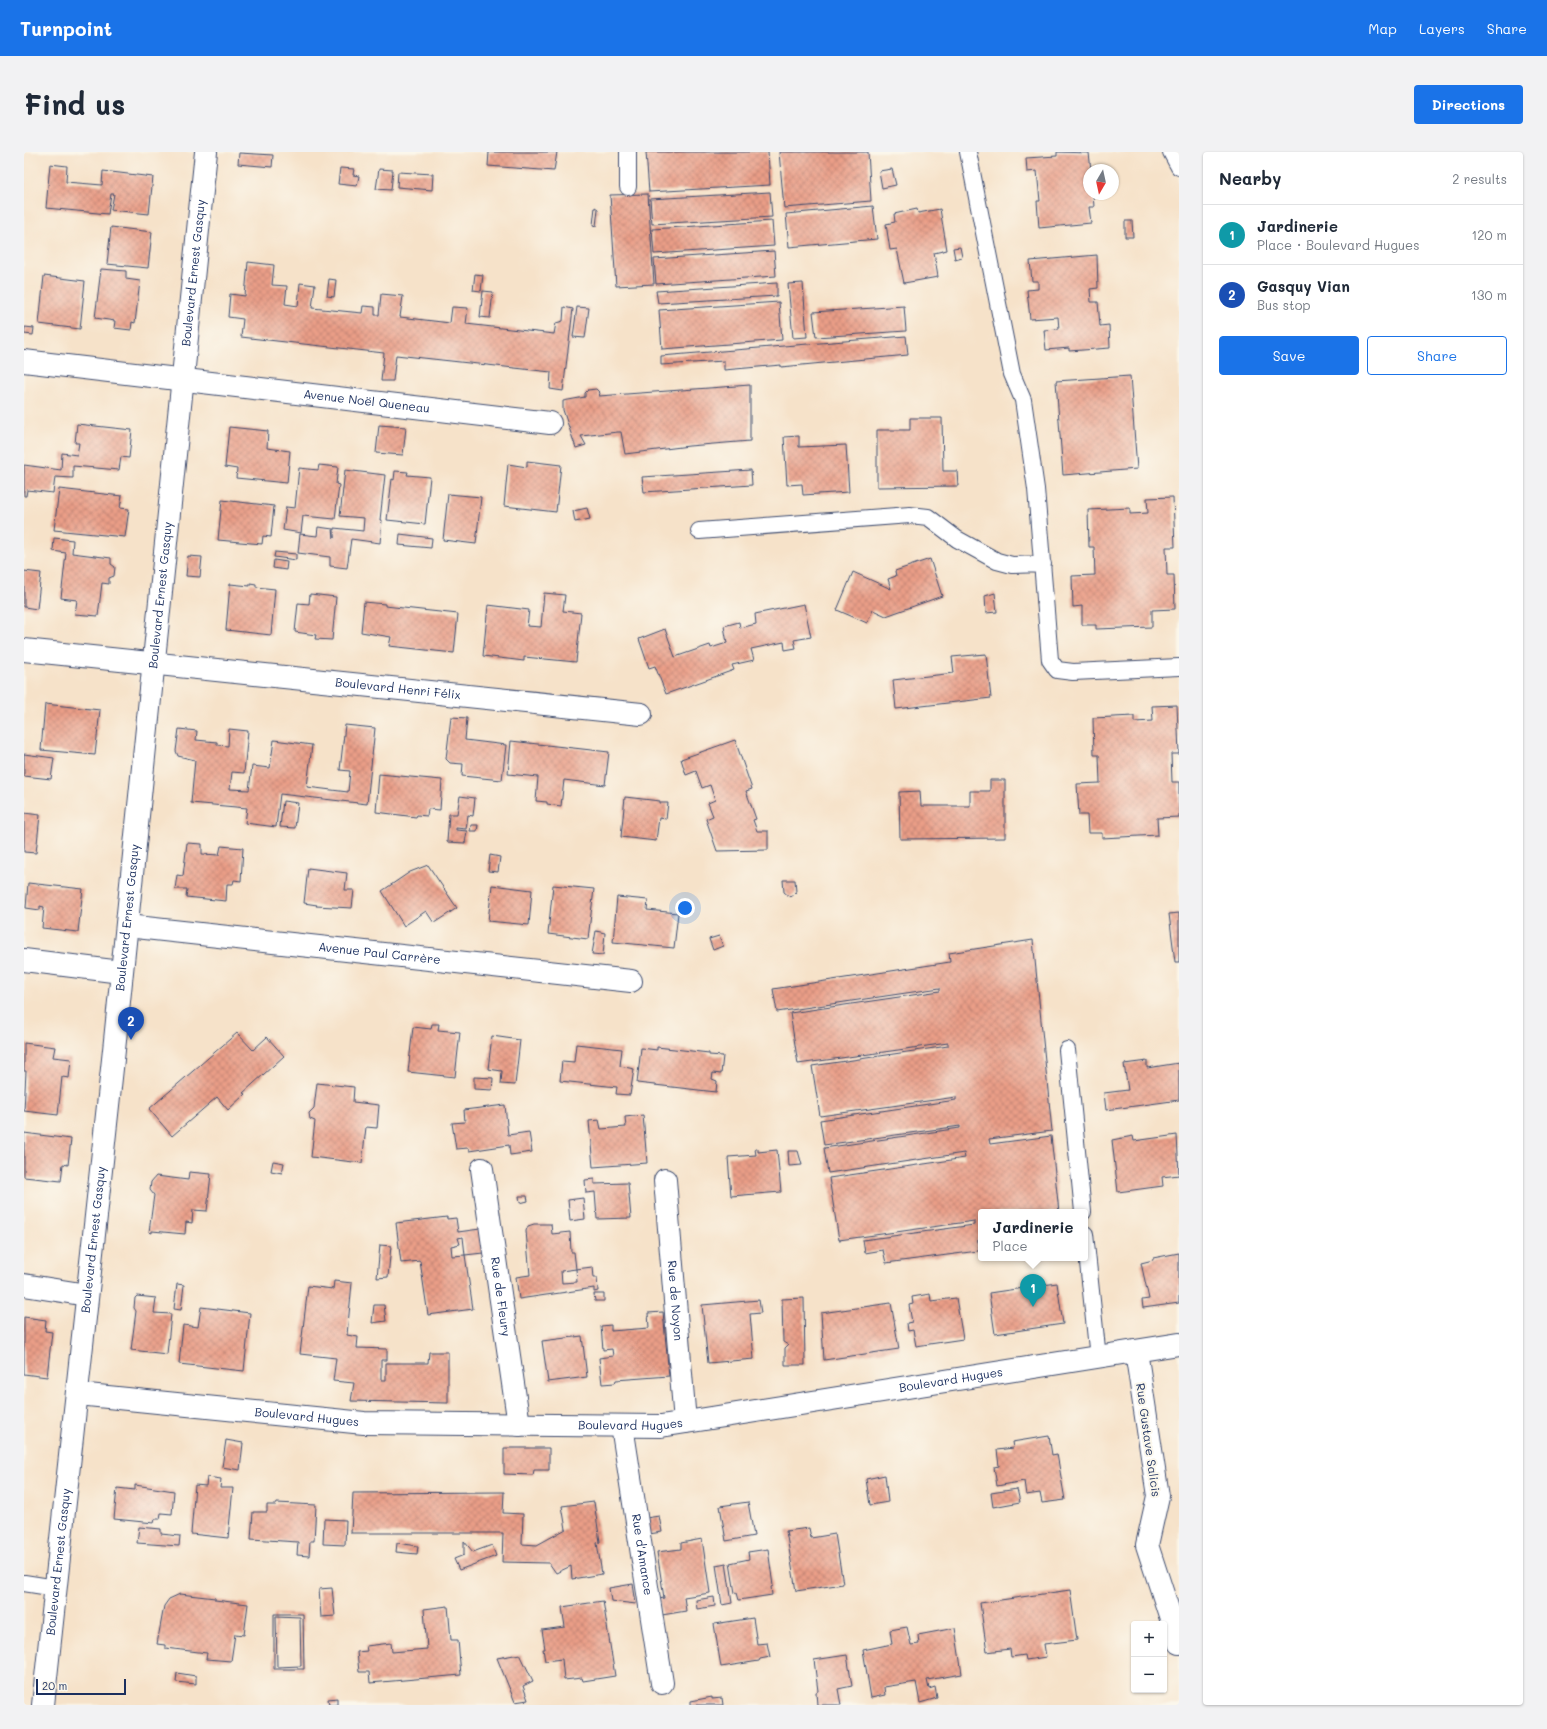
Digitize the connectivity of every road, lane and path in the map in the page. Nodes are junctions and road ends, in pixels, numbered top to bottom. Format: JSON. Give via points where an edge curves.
{"nodes":[{"id":1,"x":628,"y":152,"type":"edge"},
{"id":2,"x":968,"y":152,"type":"edge"},
{"id":3,"x":1171,"y":152,"type":"edge"},
{"id":4,"x":202,"y":153,"type":"edge"},
{"id":5,"x":1179,"y":167,"type":"edge"},
{"id":6,"x":628,"y":187,"type":"dead end"},
{"id":7,"x":24,"y":361,"type":"edge"},
{"id":8,"x":184,"y":379,"type":"junction"},
{"id":9,"x":550,"y":423,"type":"dead end"},
{"id":10,"x":699,"y":531,"type":"dead end"},
{"id":11,"x":1043,"y":564,"type":"junction"},
{"id":12,"x":24,"y":650,"type":"edge"},
{"id":13,"x":154,"y":664,"type":"junction"},
{"id":14,"x":1179,"y":667,"type":"edge"},
{"id":15,"x":642,"y":714,"type":"dead end"},
{"id":16,"x":127,"y":926,"type":"junction"},
{"id":17,"x":24,"y":960,"type":"edge"},
{"id":18,"x":121,"y":972,"type":"junction"},
{"id":19,"x":631,"y":981,"type":"dead end"},
{"id":20,"x":1067,"y":1050,"type":"dead end"},
{"id":21,"x":482,"y":1169,"type":"dead end"},
{"id":22,"x":665,"y":1180,"type":"dead end"},
{"id":23,"x":1083,"y":1209,"type":"edge"},
{"id":24,"x":1088,"y":1261,"type":"edge"},
{"id":25,"x":24,"y":1285,"type":"edge"},
{"id":26,"x":87,"y":1295,"type":"junction"},
{"id":27,"x":1179,"y":1344,"type":"edge"},
{"id":28,"x":1136,"y":1351,"type":"junction"},
{"id":29,"x":1098,"y":1358,"type":"junction"},
{"id":30,"x":78,"y":1394,"type":"junction"},
{"id":31,"x":685,"y":1422,"type":"junction"},
{"id":32,"x":519,"y":1425,"type":"junction"},
{"id":33,"x":622,"y":1426,"type":"junction"},
{"id":34,"x":24,"y":1583,"type":"edge"},
{"id":35,"x":56,"y":1588,"type":"junction"},
{"id":36,"x":1179,"y":1643,"type":"edge"},
{"id":37,"x":662,"y":1683,"type":"dead end"},
{"id":38,"x":43,"y":1705,"type":"edge"}],
"edges":[{"from":1,"to":6,"type":"lane"},
{"from":2,"to":11,"type":"lane","via":[[1012,374],[1022,400],[1037,496]]},
{"from":3,"to":5,"type":"lane"},
{"from":4,"to":8,"type":"street","name":"Boulevard Ernest Gasquy"},
{"from":7,"to":8,"type":"street","name":"Avenue Noël Queneau"},
{"from":8,"to":9,"type":"street","name":"Avenue Noël Queneau"},
{"from":8,"to":13,"type":"street","name":"Boulevard Ernest Gasquy"},
{"from":10,"to":11,"type":"lane","via":[[910,515],[928,517],[957,539],[997,561],[1012,566]]},
{"from":11,"to":14,"type":"lane","via":[[1050,660],[1057,670],[1073,672]]},
{"from":12,"to":13,"type":"street","name":"Boulevard Henri Félix"},
{"from":13,"to":15,"type":"street","name":"Boulevard Henri Félix"},
{"from":13,"to":16,"type":"street","name":"Boulevard Ernest Gasquy"},
{"from":16,"to":18,"type":"street","name":"Boulevard Ernest Gasquy"},
{"from":16,"to":19,"type":"street","name":"Avenue Paul Carrère"},
{"from":17,"to":18,"type":"street"},
{"from":18,"to":26,"type":"street","name":"Boulevard Ernest Gasquy"},
{"from":20,"to":23,"type":"lane"},
{"from":21,"to":32,"type":"street","name":"Rue de Fleury"},
{"from":22,"to":31,"type":"street","name":"Rue de Noyon"},
{"from":24,"to":29,"type":"lane"},
{"from":25,"to":26,"type":"street"},
{"from":26,"to":30,"type":"street","name":"Boulevard Ernest Gasquy"},
{"from":27,"to":28,"type":"street","name":"Boulevard Hugues"},
{"from":28,"to":29,"type":"street","name":"Boulevard Hugues"},
{"from":28,"to":36,"type":"street","name":"Rue Gustave Salicis","via":[[1158,1496],[1146,1545]]},
{"from":29,"to":31,"type":"street","name":"Boulevard Hugues"},
{"from":30,"to":32,"type":"street","name":"Boulevard Hugues","via":[[364,1424]]},
{"from":30,"to":35,"type":"street","name":"Boulevard Ernest Gasquy"},
{"from":31,"to":33,"type":"street","name":"Boulevard Hugues","via":[[660,1426]]},
{"from":32,"to":33,"type":"street","name":"Boulevard Hugues"},
{"from":33,"to":37,"type":"street","name":"Rue d'Amance"},
{"from":34,"to":35,"type":"lane"},
{"from":35,"to":38,"type":"street","name":"Boulevard Ernest Gasquy"}]}
